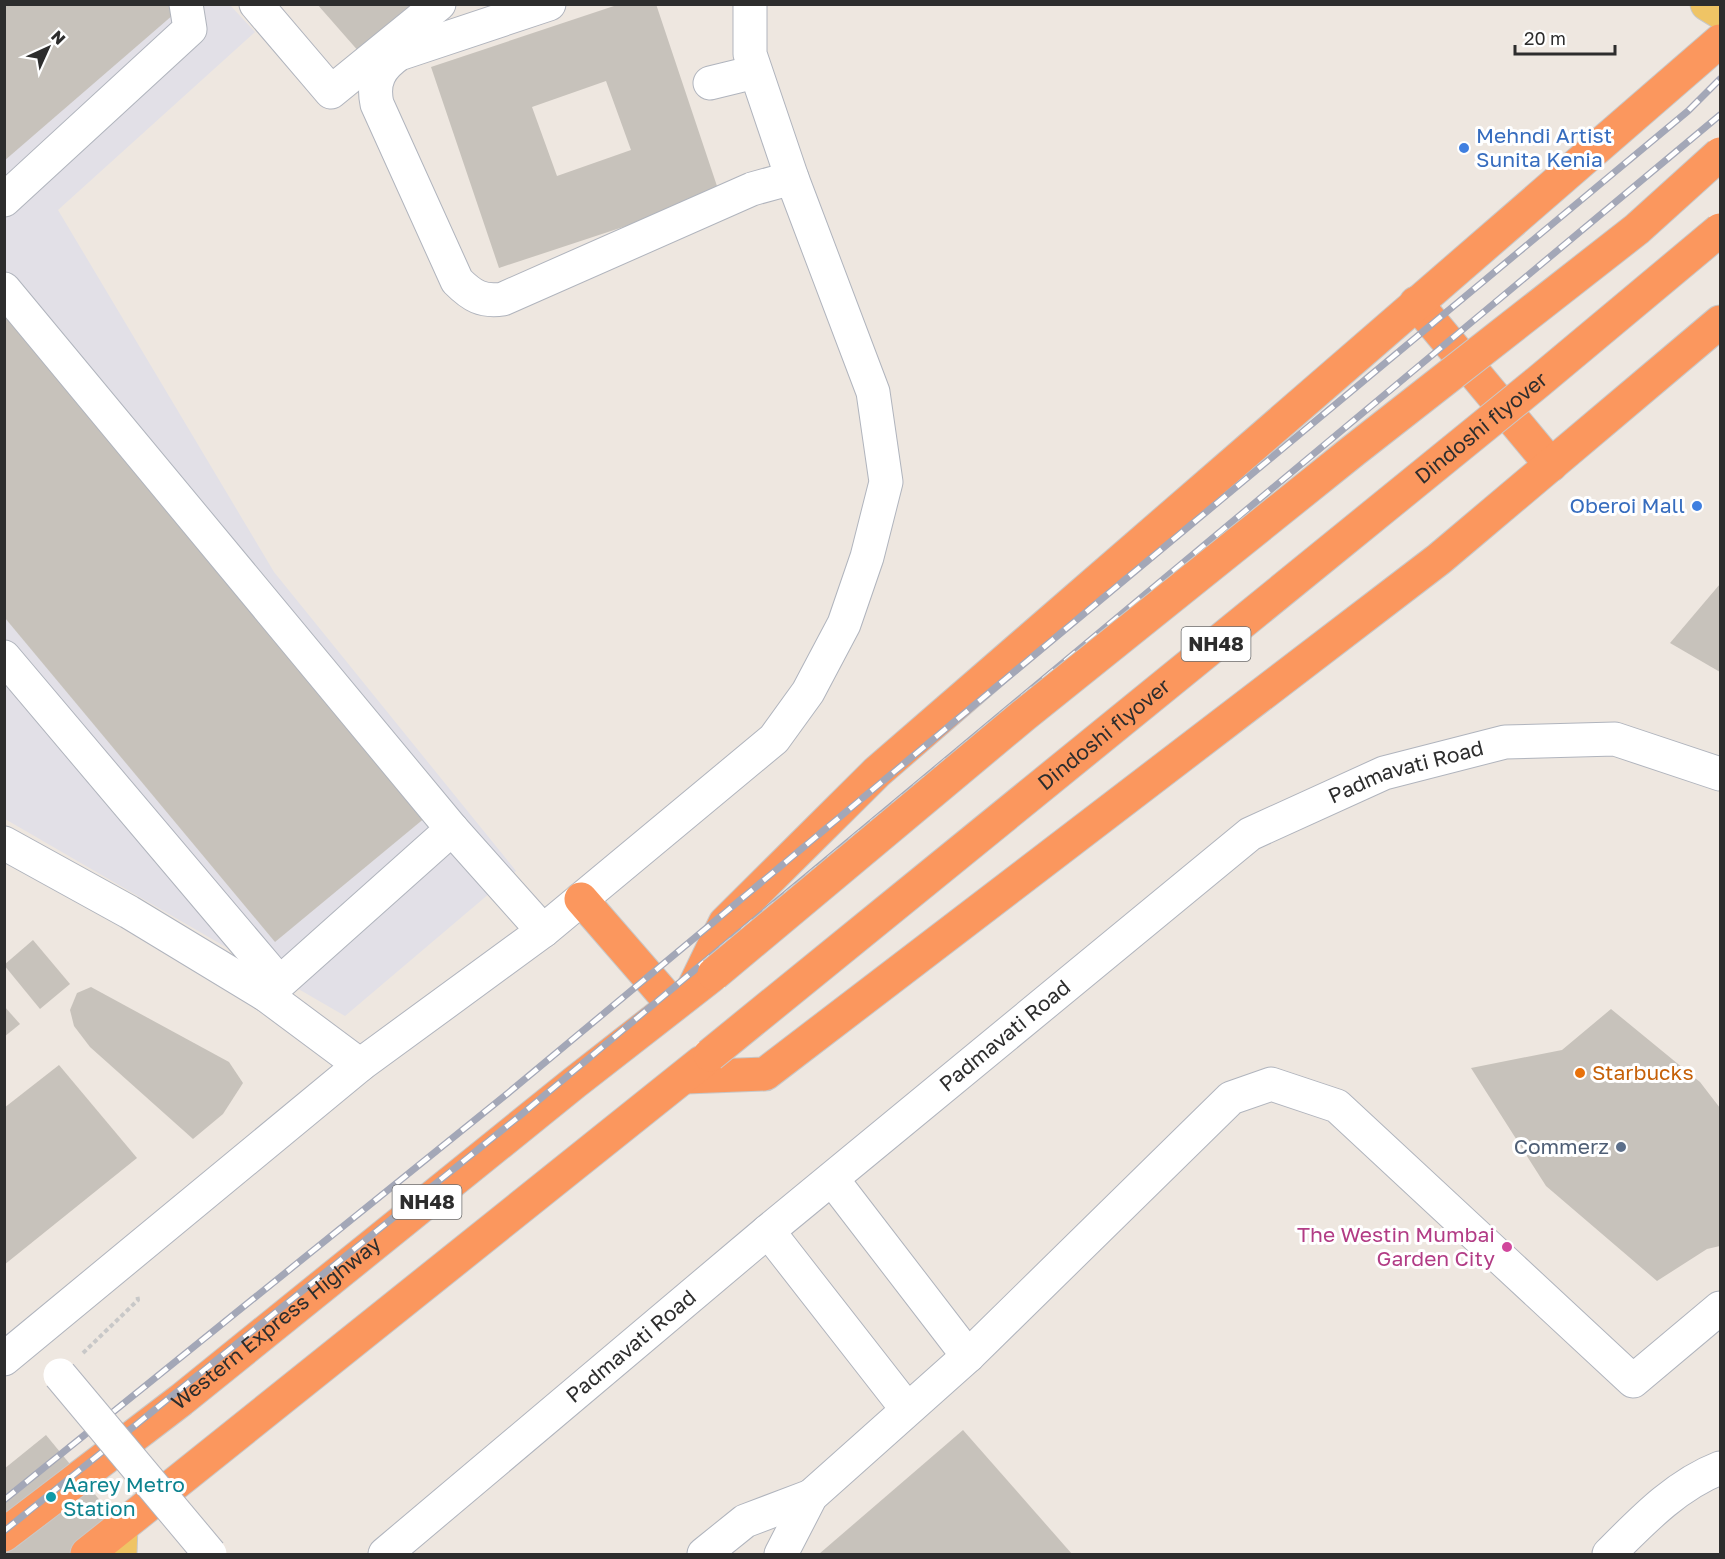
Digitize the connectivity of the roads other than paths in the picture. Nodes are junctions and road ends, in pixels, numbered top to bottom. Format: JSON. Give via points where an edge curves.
{"nodes":[{"id":1,"x":186,"y":4,"type":"edge"},
{"id":2,"x":256,"y":4,"type":"edge"},
{"id":3,"x":439,"y":4,"type":"edge"},
{"id":4,"x":549,"y":4,"type":"edge"},
{"id":5,"x":750,"y":4,"type":"edge"},
{"id":6,"x":1707,"y":4,"type":"edge"},
{"id":7,"x":1720,"y":12,"type":"edge"},
{"id":8,"x":1720,"y":40,"type":"edge"},
{"id":9,"x":755,"y":72,"type":"junction"},
{"id":10,"x":710,"y":83,"type":"dead end"},
{"id":11,"x":1720,"y":154,"type":"edge"},
{"id":12,"x":792,"y":178,"type":"junction"},
{"id":13,"x":4,"y":200,"type":"edge"},
{"id":14,"x":1720,"y":230,"type":"edge"},
{"id":15,"x":4,"y":289,"type":"edge"},
{"id":16,"x":1416,"y":303,"type":"junction"},
{"id":17,"x":1720,"y":322,"type":"edge"},
{"id":18,"x":1551,"y":465,"type":"junction"},
{"id":19,"x":4,"y":657,"type":"edge"},
{"id":20,"x":1720,"y":774,"type":"edge"},
{"id":21,"x":452,"y":829,"type":"junction"},
{"id":22,"x":4,"y":843,"type":"edge"},
{"id":23,"x":581,"y":899,"type":"junction"},
{"id":24,"x":543,"y":931,"type":"junction"},
{"id":25,"x":273,"y":989,"type":"junction"},
{"id":26,"x":693,"y":990,"type":"junction"},
{"id":27,"x":360,"y":1065,"type":"junction"},
{"id":28,"x":686,"y":1077,"type":"junction"},
{"id":29,"x":832,"y":1179,"type":"junction"},
{"id":30,"x":768,"y":1231,"type":"junction"},
{"id":31,"x":1720,"y":1308,"type":"edge"},
{"id":32,"x":968,"y":1356,"type":"junction"},
{"id":33,"x":4,"y":1359,"type":"edge"},
{"id":34,"x":60,"y":1375,"type":"road end"},
{"id":35,"x":907,"y":1409,"type":"junction"},
{"id":36,"x":1720,"y":1468,"type":"edge"},
{"id":37,"x":811,"y":1496,"type":"junction"},
{"id":38,"x":4,"y":1535,"type":"edge"},
{"id":39,"x":121,"y":1540,"type":"edge"},
{"id":40,"x":87,"y":1554,"type":"edge"},
{"id":41,"x":210,"y":1554,"type":"edge"},
{"id":42,"x":385,"y":1554,"type":"edge"},
{"id":43,"x":704,"y":1554,"type":"edge"},
{"id":44,"x":781,"y":1554,"type":"edge"},
{"id":45,"x":1609,"y":1554,"type":"edge"}],
"edges":[{"from":1,"to":13,"type":"street","via":[[190,29]]},
{"from":2,"to":3,"type":"street","via":[[331,92]]},
{"from":4,"to":12,"type":"street","via":[[399,54],[377,76],[376,104],[457,281],[471,295],[488,301],[503,298],[752,189]]},
{"from":5,"to":9,"type":"street","via":[[750,54]]},
{"from":6,"to":7,"type":"main road"},
{"from":8,"to":16,"type":"highway"},
{"from":9,"to":10,"type":"street"},
{"from":9,"to":12,"type":"street"},
{"from":11,"to":26,"type":"highway","number":"NH48","bridge":true,"via":[[1637,229],[1024,715]]},
{"from":12,"to":23,"type":"street","via":[[873,393],[886,482],[867,556],[844,624],[808,692],[774,739]]},
{"from":14,"to":28,"type":"highway","name":"Dindoshi flyover","number":"NH48","bridge":true},
{"from":15,"to":21,"type":"street"},
{"from":16,"to":18,"type":"highway"},
{"from":16,"to":26,"type":"highway","via":[[877,771],[725,923]]},
{"from":17,"to":18,"type":"highway"},
{"from":18,"to":28,"type":"highway","via":[[1429,566],[765,1074]]},
{"from":19,"to":25,"type":"street"},
{"from":20,"to":29,"type":"street","name":"Padmavati Road","via":[[1615,739],[1505,742],[1384,773],[1250,834]]},
{"from":21,"to":24,"type":"street"},
{"from":21,"to":25,"type":"street"},
{"from":22,"to":25,"type":"street"},
{"from":23,"to":24,"type":"street"},
{"from":23,"to":26,"type":"highway"},
{"from":24,"to":27,"type":"street"},
{"from":25,"to":27,"type":"street"},
{"from":26,"to":38,"type":"highway","name":"Western Express Highway","number":"NH48","via":[[182,1400]]},
{"from":27,"to":33,"type":"street"},
{"from":28,"to":39,"type":"highway","number":"NH48"},
{"from":29,"to":30,"type":"street","name":"Padmavati Road"},
{"from":29,"to":32,"type":"street"},
{"from":30,"to":35,"type":"street"},
{"from":30,"to":42,"type":"street","name":"Padmavati Road"},
{"from":31,"to":32,"type":"street","via":[[1633,1382],[1337,1106],[1271,1084],[1231,1098]]},
{"from":32,"to":35,"type":"street"},
{"from":34,"to":41,"type":"street","bridge":true},
{"from":35,"to":37,"type":"street"},
{"from":36,"to":45,"type":"street","via":[[1701,1476],[1653,1510]]},
{"from":37,"to":43,"type":"street","via":[[745,1521]]},
{"from":37,"to":44,"type":"street"},
{"from":39,"to":40,"type":"highway","number":"NH48"}]}
